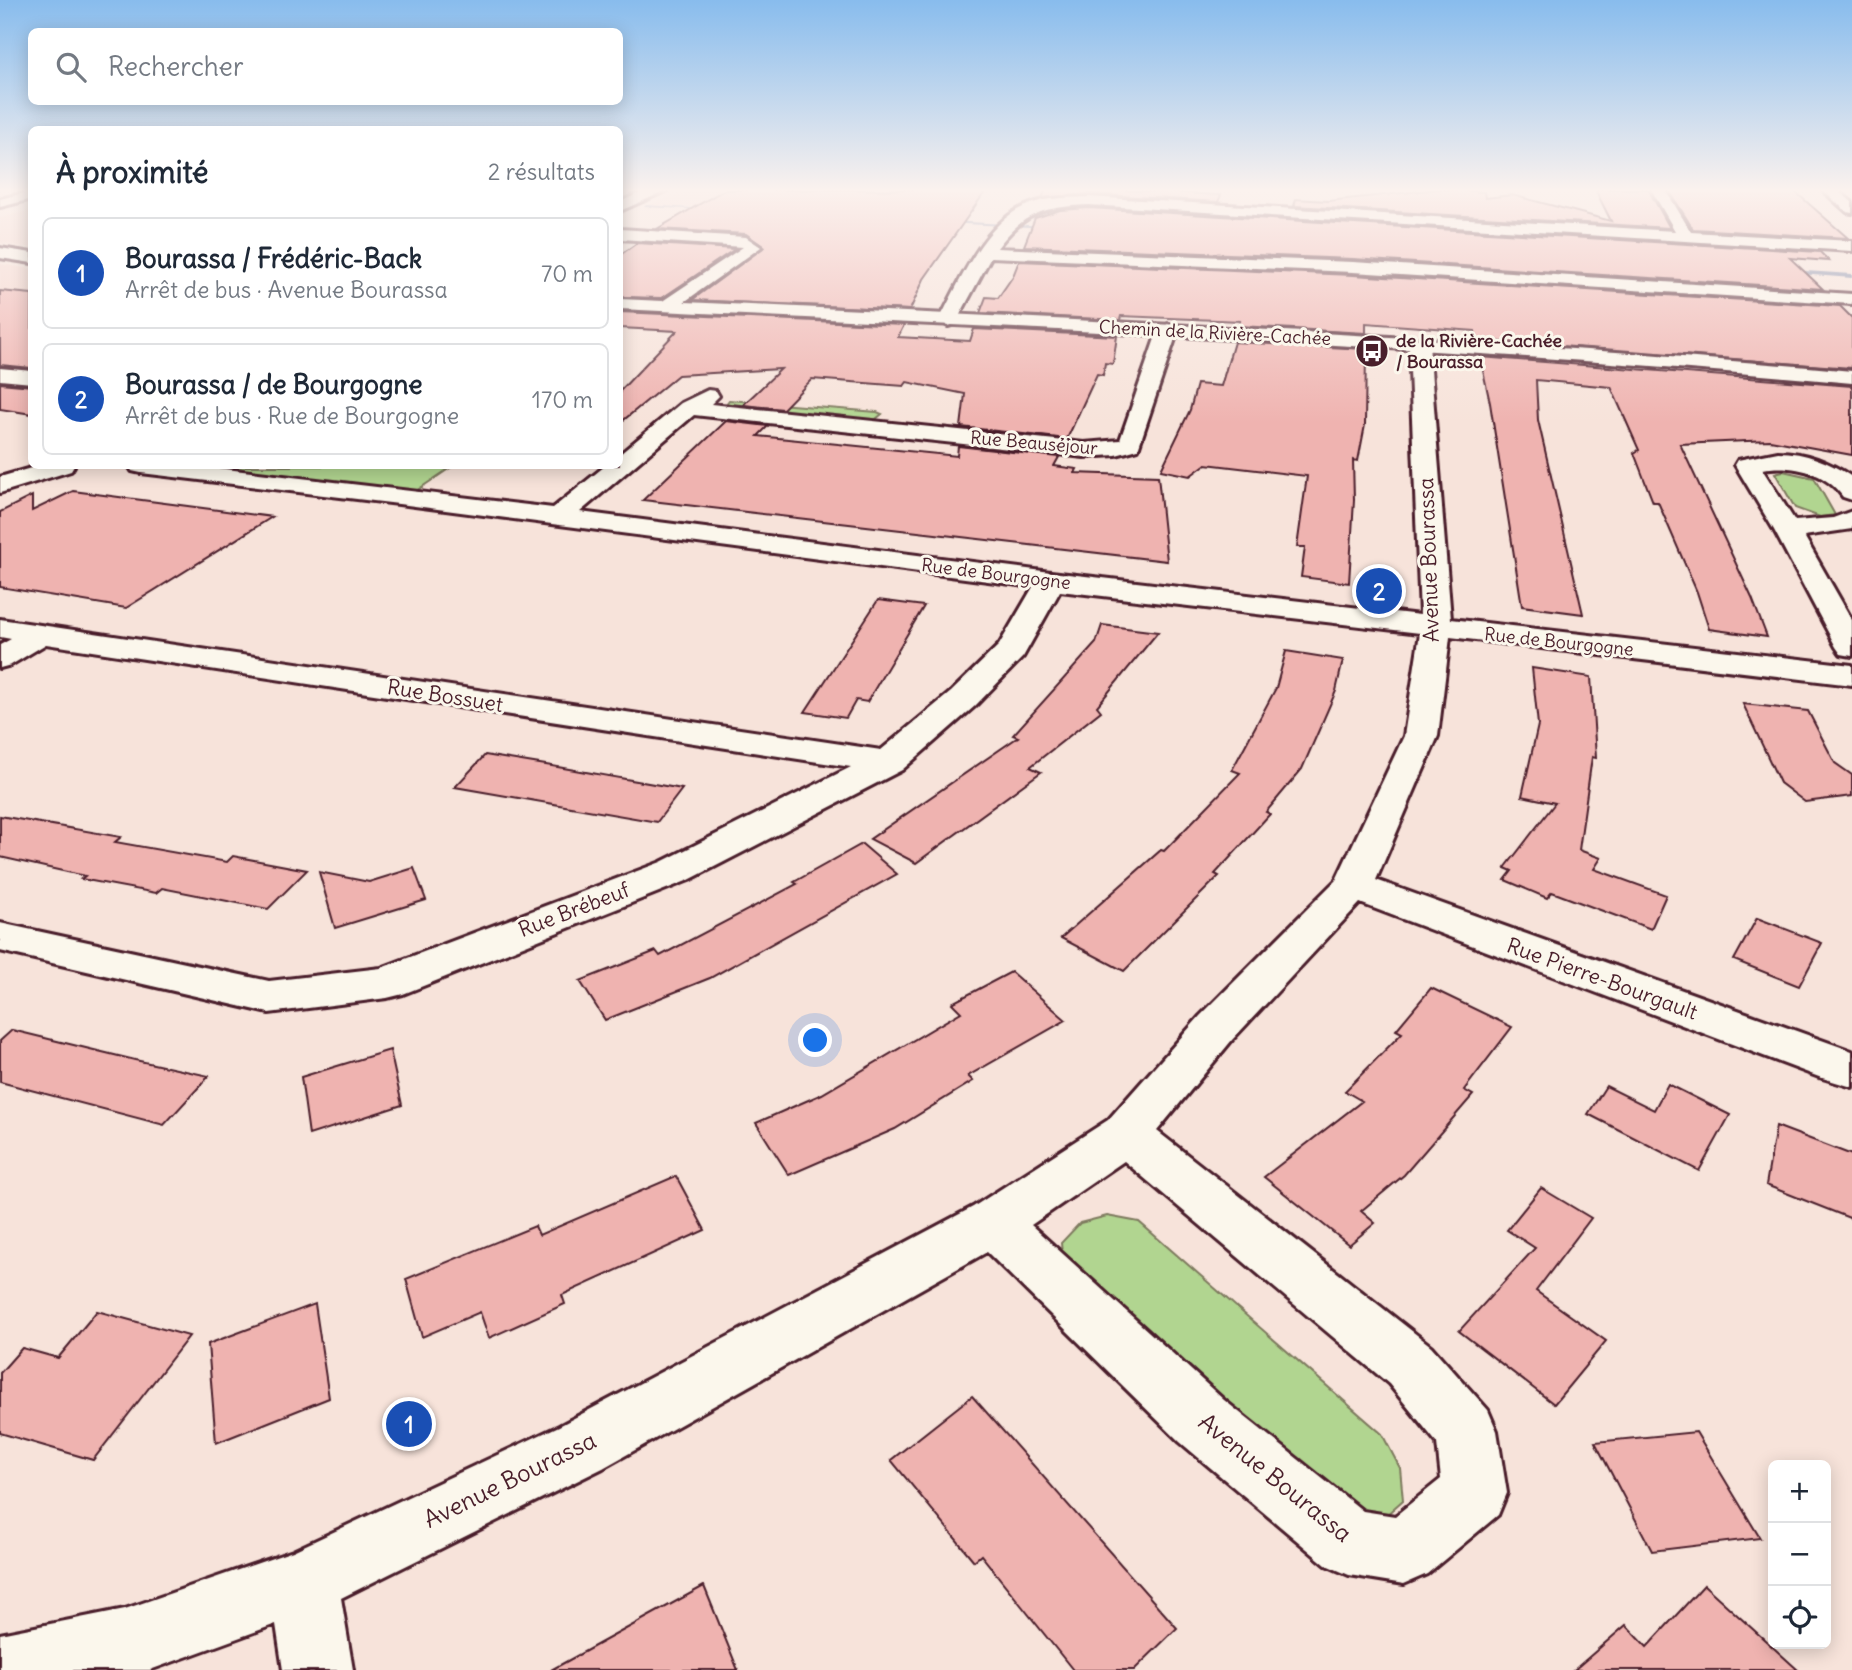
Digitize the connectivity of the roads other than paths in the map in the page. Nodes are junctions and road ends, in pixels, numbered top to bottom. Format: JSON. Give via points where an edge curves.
{"nodes":[{"id":1,"x":724,"y":267,"type":"edge"},
{"id":2,"x":978,"y":267,"type":"edge"},
{"id":3,"x":1351,"y":267,"type":"edge"},
{"id":4,"x":1852,"y":299,"type":"edge"},
{"id":5,"x":623,"y":304,"type":"edge"},
{"id":6,"x":667,"y":306,"type":"junction"},
{"id":7,"x":948,"y":320,"type":"junction"},
{"id":8,"x":1168,"y":330,"type":"junction"},
{"id":9,"x":1419,"y":345,"type":"junction"},
{"id":10,"x":0,"y":374,"type":"edge"},
{"id":11,"x":28,"y":377,"type":"edge"},
{"id":12,"x":1852,"y":377,"type":"edge"},
{"id":13,"x":768,"y":394,"type":"dead end"},
{"id":14,"x":689,"y":408,"type":"junction"},
{"id":15,"x":912,"y":409,"type":"dead end"},
{"id":16,"x":901,"y":430,"type":"junction"},
{"id":17,"x":623,"y":463,"type":"edge"},
{"id":18,"x":52,"y":469,"type":"edge"},
{"id":19,"x":167,"y":469,"type":"edge"},
{"id":20,"x":616,"y":469,"type":"edge"},
{"id":21,"x":0,"y":485,"type":"edge"},
{"id":22,"x":1852,"y":492,"type":"edge"},
{"id":23,"x":557,"y":518,"type":"junction"},
{"id":24,"x":1852,"y":519,"type":"edge"},
{"id":25,"x":1787,"y":530,"type":"junction"},
{"id":26,"x":1051,"y":581,"type":"junction"},
{"id":27,"x":0,"y":628,"type":"edge"},
{"id":28,"x":1436,"y":628,"type":"junction"},
{"id":29,"x":40,"y":635,"type":"junction"},
{"id":30,"x":1852,"y":647,"type":"edge"},
{"id":31,"x":0,"y":658,"type":"edge"},
{"id":32,"x":1852,"y":675,"type":"edge"},
{"id":33,"x":889,"y":762,"type":"junction"},
{"id":34,"x":1353,"y":886,"type":"junction"},
{"id":35,"x":0,"y":937,"type":"edge"},
{"id":36,"x":1852,"y":1069,"type":"edge"},
{"id":37,"x":1126,"y":1134,"type":"junction"},
{"id":38,"x":992,"y":1223,"type":"junction"},
{"id":39,"x":304,"y":1581,"type":"junction"},
{"id":40,"x":0,"y":1669,"type":"edge"},
{"id":41,"x":318,"y":1670,"type":"edge"}],
"edges":[{"from":1,"to":6,"type":"street"},
{"from":2,"to":7,"type":"street"},
{"from":3,"to":4,"type":"street"},
{"from":5,"to":6,"type":"street","name":"Chemin de la Rivière-Cachée"},
{"from":6,"to":7,"type":"street","name":"Chemin de la Rivière-Cachée"},
{"from":7,"to":8,"type":"street","name":"Chemin de la Rivière-Cachée"},
{"from":8,"to":9,"type":"street","name":"Chemin de la Rivière-Cachée"},
{"from":8,"to":16,"type":"street","name":"Rue Beauséjour","via":[[1130,444],[1084,450]]},
{"from":9,"to":12,"type":"street","name":"Chemin de la Rivière-Cachée"},
{"from":9,"to":28,"type":"street","name":"Avenue Bourassa"},
{"from":10,"to":11,"type":"street"},
{"from":13,"to":14,"type":"street","via":[[729,390],[713,393]]},
{"from":14,"to":16,"type":"street","name":"Rue Beauséjour"},
{"from":14,"to":17,"type":"street"},
{"from":15,"to":16,"type":"street"},
{"from":18,"to":21,"type":"street"},
{"from":19,"to":23,"type":"street","name":"Rue de Bourgogne"},
{"from":20,"to":23,"type":"street"},
{"from":22,"to":25,"type":"street","via":[[1825,470],[1800,461],[1778,457],[1747,466]]},
{"from":23,"to":26,"type":"street","name":"Rue de Bourgogne"},
{"from":24,"to":25,"type":"street","via":[[1838,525]]},
{"from":25,"to":30,"type":"street"},
{"from":26,"to":28,"type":"street","name":"Rue de Bourgogne"},
{"from":26,"to":33,"type":"street","name":"Rue Brébeuf","via":[[1012,650]]},
{"from":27,"to":29,"type":"street","name":"Rue Bossuet"},
{"from":28,"to":32,"type":"street","name":"Rue de Bourgogne"},
{"from":28,"to":34,"type":"street","name":"Avenue Bourassa","via":[[1421,736]]},
{"from":29,"to":31,"type":"street"},
{"from":29,"to":33,"type":"street","name":"Rue Bossuet"},
{"from":33,"to":35,"type":"street","name":"Rue Brébeuf","via":[[676,870],[387,983],[269,997]]},
{"from":34,"to":36,"type":"street","name":"Rue Pierre-Bourgault"},
{"from":34,"to":37,"type":"street","name":"Avenue Bourassa","via":[[1216,1028]]},
{"from":37,"to":38,"type":"street","name":"Avenue Bourassa"},
{"from":37,"to":38,"type":"street","name":"Avenue Bourassa","via":[[1410,1366],[1466,1431],[1475,1493],[1404,1551],[1349,1542],[1202,1421]]},
{"from":38,"to":39,"type":"street","name":"Avenue Bourassa","via":[[581,1447]]},
{"from":39,"to":40,"type":"street","name":"Avenue Bourassa","via":[[125,1644]]},
{"from":39,"to":41,"type":"street"}]}
